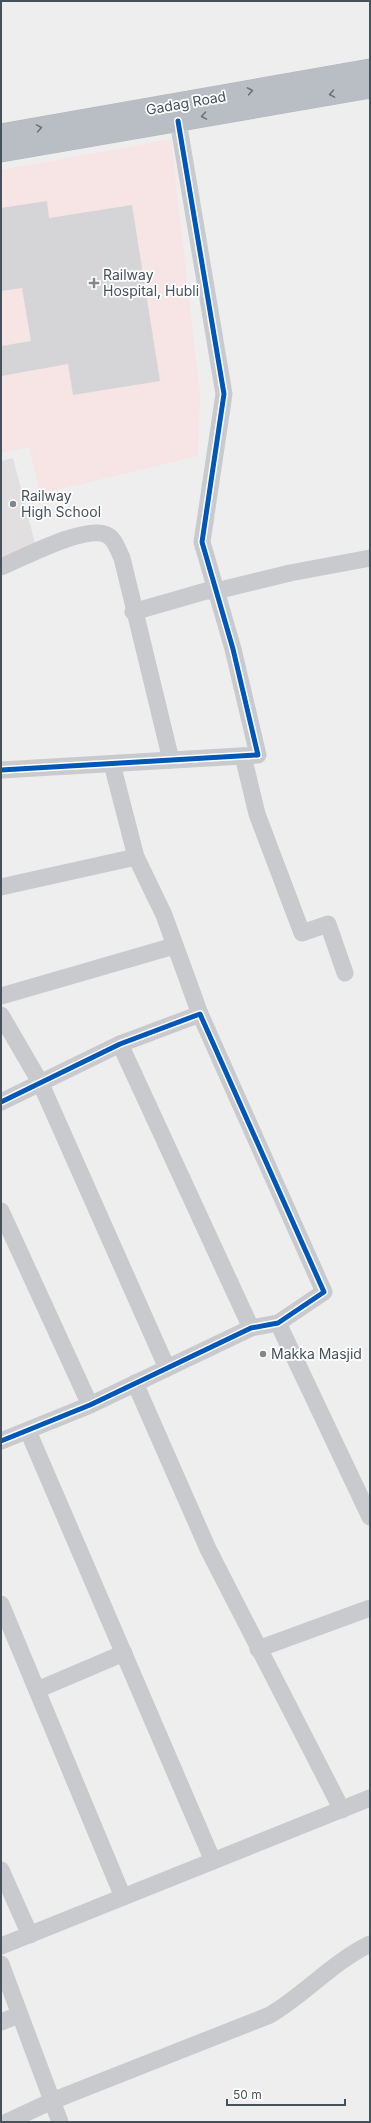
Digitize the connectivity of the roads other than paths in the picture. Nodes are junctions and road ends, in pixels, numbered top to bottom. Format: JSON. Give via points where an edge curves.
{"nodes":[{"id":1,"x":370,"y":70,"type":"edge"},
{"id":2,"x":370,"y":87,"type":"edge"},
{"id":3,"x":178,"y":121,"type":"junction"},
{"id":4,"x":1,"y":135,"type":"edge"},
{"id":5,"x":1,"y":151,"type":"edge"},
{"id":6,"x":370,"y":558,"type":"edge"},
{"id":7,"x":1,"y":567,"type":"edge"},
{"id":8,"x":216,"y":591,"type":"junction"},
{"id":9,"x":134,"y":612,"type":"junction"},
{"id":10,"x":242,"y":756,"type":"junction"},
{"id":11,"x":171,"y":760,"type":"junction"},
{"id":12,"x":112,"y":764,"type":"junction"},
{"id":13,"x":1,"y":770,"type":"edge"},
{"id":14,"x":136,"y":857,"type":"junction"},
{"id":15,"x":1,"y":887,"type":"edge"},
{"id":16,"x":174,"y":946,"type":"junction"},
{"id":17,"x":345,"y":973,"type":"dead end"},
{"id":18,"x":1,"y":996,"type":"edge"},
{"id":19,"x":200,"y":1014,"type":"junction"},
{"id":20,"x":1,"y":1015,"type":"edge"},
{"id":21,"x":120,"y":1044,"type":"junction"},
{"id":22,"x":40,"y":1082,"type":"junction"},
{"id":23,"x":1,"y":1102,"type":"edge"},
{"id":24,"x":1,"y":1210,"type":"edge"},
{"id":25,"x":278,"y":1323,"type":"junction"},
{"id":26,"x":251,"y":1328,"type":"junction"},
{"id":27,"x":167,"y":1368,"type":"junction"},
{"id":28,"x":135,"y":1383,"type":"junction"},
{"id":29,"x":90,"y":1405,"type":"junction"},
{"id":30,"x":28,"y":1431,"type":"junction"},
{"id":31,"x":1,"y":1441,"type":"edge"},
{"id":32,"x":370,"y":1518,"type":"edge"},
{"id":33,"x":1,"y":1604,"type":"edge"},
{"id":34,"x":370,"y":1608,"type":"edge"},
{"id":35,"x":258,"y":1649,"type":"junction"},
{"id":36,"x":124,"y":1654,"type":"junction"},
{"id":37,"x":37,"y":1690,"type":"junction"},
{"id":38,"x":370,"y":1798,"type":"edge"},
{"id":39,"x":342,"y":1810,"type":"junction"},
{"id":40,"x":213,"y":1861,"type":"junction"},
{"id":41,"x":1,"y":1870,"type":"edge"},
{"id":42,"x":123,"y":1897,"type":"junction"},
{"id":43,"x":30,"y":1935,"type":"junction"},
{"id":44,"x":370,"y":1944,"type":"edge"},
{"id":45,"x":1,"y":1946,"type":"edge"},
{"id":46,"x":1,"y":1964,"type":"edge"},
{"id":47,"x":19,"y":2015,"type":"junction"},
{"id":48,"x":1,"y":2022,"type":"edge"},
{"id":49,"x":52,"y":2101,"type":"junction"},
{"id":50,"x":7,"y":2122,"type":"edge"},
{"id":51,"x":60,"y":2122,"type":"edge"}],
"edges":[{"from":4,"to":1,"type":"highway","name":"Gadag Road","one_way":true},
{"from":2,"to":3,"type":"highway","name":"Gadag Road","one_way":true},
{"from":3,"to":5,"type":"highway","name":"Gadag Road"},
{"from":3,"to":8,"type":"street","via":[[224,394],[202,542]]},
{"from":6,"to":8,"type":"street","via":[[290,573]]},
{"from":7,"to":9,"type":"street","via":[[76,535],[96,532],[107,535],[116,545],[122,558]]},
{"from":8,"to":9,"type":"street","via":[[206,591]]},
{"from":8,"to":10,"type":"street","via":[[233,649],[258,755]]},
{"from":9,"to":11,"type":"street"},
{"from":10,"to":11,"type":"street"},
{"from":10,"to":17,"type":"street","via":[[257,814],[302,933],[328,924]]},
{"from":11,"to":12,"type":"street"},
{"from":12,"to":13,"type":"street"},
{"from":12,"to":14,"type":"street"},
{"from":14,"to":15,"type":"street"},
{"from":14,"to":16,"type":"street","via":[[164,916]]},
{"from":16,"to":18,"type":"street"},
{"from":16,"to":19,"type":"street"},
{"from":19,"to":21,"type":"street"},
{"from":19,"to":25,"type":"street","via":[[324,1292]]},
{"from":20,"to":22,"type":"street"},
{"from":21,"to":22,"type":"street"},
{"from":21,"to":26,"type":"street"},
{"from":22,"to":23,"type":"street"},
{"from":22,"to":27,"type":"street"},
{"from":24,"to":29,"type":"street"},
{"from":25,"to":26,"type":"street"},
{"from":25,"to":32,"type":"street"},
{"from":26,"to":27,"type":"street"},
{"from":27,"to":28,"type":"street"},
{"from":28,"to":29,"type":"street"},
{"from":28,"to":35,"type":"street","via":[[208,1550]]},
{"from":29,"to":30,"type":"street"},
{"from":30,"to":31,"type":"street"},
{"from":30,"to":36,"type":"street"},
{"from":33,"to":37,"type":"street"},
{"from":34,"to":35,"type":"street"},
{"from":35,"to":39,"type":"street"},
{"from":36,"to":37,"type":"street"},
{"from":36,"to":40,"type":"street"},
{"from":37,"to":42,"type":"street"},
{"from":38,"to":39,"type":"street"},
{"from":39,"to":40,"type":"street"},
{"from":40,"to":42,"type":"street"},
{"from":41,"to":43,"type":"street"},
{"from":42,"to":43,"type":"street"},
{"from":43,"to":45,"type":"street"},
{"from":44,"to":49,"type":"street","via":[[339,1963],[289,2004],[270,2015]]},
{"from":46,"to":47,"type":"street"},
{"from":47,"to":48,"type":"street"},
{"from":47,"to":49,"type":"street"},
{"from":49,"to":50,"type":"street"},
{"from":49,"to":51,"type":"street"}]}
